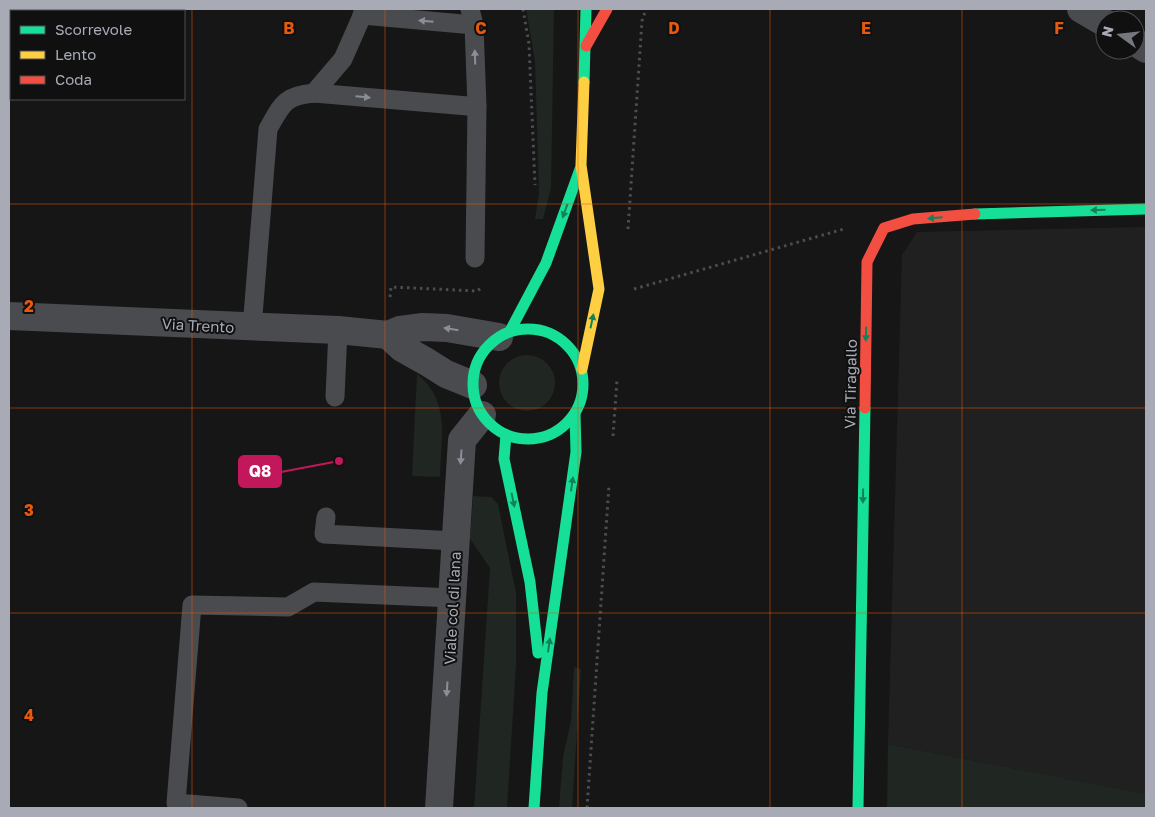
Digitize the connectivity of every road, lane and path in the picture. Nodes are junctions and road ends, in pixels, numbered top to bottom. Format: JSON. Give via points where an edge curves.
{"nodes":[{"id":1,"x":523,"y":9,"type":"edge"},
{"id":2,"x":586,"y":9,"type":"edge"},
{"id":3,"x":607,"y":9,"type":"edge"},
{"id":4,"x":646,"y":9,"type":"edge"},
{"id":5,"x":1082,"y":9,"type":"edge"},
{"id":6,"x":363,"y":12,"type":"edge"},
{"id":7,"x":472,"y":17,"type":"edge"},
{"id":8,"x":1095,"y":17,"type":"edge"},
{"id":9,"x":586,"y":46,"type":"junction"},
{"id":10,"x":314,"y":93,"type":"junction"},
{"id":11,"x":477,"y":106,"type":"junction"},
{"id":12,"x":581,"y":165,"type":"junction"},
{"id":13,"x":536,"y":187,"type":"dead end"},
{"id":14,"x":1146,"y":209,"type":"edge"},
{"id":15,"x":884,"y":228,"type":"junction"},
{"id":16,"x":627,"y":234,"type":"dead end"},
{"id":17,"x":475,"y":258,"type":"dead end"},
{"id":18,"x":599,"y":289,"type":"junction"},
{"id":19,"x":9,"y":316,"type":"edge"},
{"id":20,"x":252,"y":328,"type":"junction"},
{"id":21,"x":338,"y":330,"type":"junction"},
{"id":22,"x":505,"y":334,"type":"junction"},
{"id":23,"x":388,"y":335,"type":"junction"},
{"id":24,"x":582,"y":369,"type":"junction"},
{"id":25,"x":618,"y":371,"type":"dead end"},
{"id":26,"x":472,"y":385,"type":"junction"},
{"id":27,"x":335,"y":397,"type":"dead end"},
{"id":28,"x":575,"y":414,"type":"junction"},
{"id":29,"x":482,"y":415,"type":"junction"},
{"id":30,"x":506,"y":435,"type":"junction"},
{"id":31,"x":612,"y":439,"type":"dead end"},
{"id":32,"x":610,"y":479,"type":"dead end"},
{"id":33,"x":326,"y":517,"type":"dead end"},
{"id":34,"x":455,"y":541,"type":"junction"},
{"id":35,"x":453,"y":598,"type":"junction"},
{"id":36,"x":542,"y":693,"type":"junction"},
{"id":37,"x":238,"y":808,"type":"edge"},
{"id":38,"x":439,"y":808,"type":"edge"},
{"id":39,"x":534,"y":808,"type":"edge"},
{"id":40,"x":587,"y":808,"type":"edge"},
{"id":41,"x":858,"y":808,"type":"edge"}],
"edges":[{"from":1,"to":13,"type":"path","via":[[529,44]]},
{"from":2,"to":9,"type":"main road"},
{"from":3,"to":9,"type":"main road"},
{"from":4,"to":16,"type":"path","via":[[642,21]]},
{"from":5,"to":8,"type":"street"},
{"from":7,"to":6,"type":"lane","one_way":true},
{"from":6,"to":10,"type":"lane","via":[[343,60]]},
{"from":11,"to":7,"type":"lane","one_way":true},
{"from":9,"to":12,"type":"main road"},
{"from":10,"to":11,"type":"lane","one_way":true},
{"from":10,"to":20,"type":"lane","via":[[284,102],[268,129]]},
{"from":11,"to":17,"type":"lane"},
{"from":12,"to":18,"type":"main road"},
{"from":12,"to":22,"type":"main road","one_way":true,"via":[[546,262]]},
{"from":14,"to":15,"type":"main road","one_way":true,"via":[[912,219]]},
{"from":15,"to":18,"type":"path","via":[[862,224],[623,292]]},
{"from":15,"to":41,"type":"main road","name":"Via Tiragallo","one_way":true,"via":[[867,262]]},
{"from":24,"to":18,"type":"main road","one_way":true},
{"from":19,"to":20,"type":"street","name":"Via Trento"},
{"from":20,"to":21,"type":"street","name":"Via Trento"},
{"from":21,"to":23,"type":"street","name":"Via Trento"},
{"from":21,"to":27,"type":"lane"},
{"from":22,"to":23,"type":"street","name":"Via Trento","one_way":true,"via":[[423,327]]},
{"from":22,"to":24,"type":"main road","via":[[525,328],[554,334],[576,355]]},
{"from":22,"to":26,"type":"main road","via":[[479,357]]},
{"from":23,"to":26,"type":"street","via":[[402,348]]},
{"from":24,"to":28,"type":"main road","via":[[584,384]]},
{"from":25,"to":31,"type":"path"},
{"from":26,"to":29,"type":"main road"},
{"from":28,"to":30,"type":"main road","via":[[551,435],[520,439]]},
{"from":36,"to":28,"type":"main road","one_way":true,"via":[[576,452]]},
{"from":29,"to":30,"type":"main road"},
{"from":29,"to":34,"type":"street","name":"Viale col di lana","one_way":true,"via":[[462,440]]},
{"from":30,"to":36,"type":"main road","one_way":true,"via":[[504,459],[530,582]]},
{"from":32,"to":40,"type":"path"},
{"from":33,"to":34,"type":"lane","via":[[324,534]]},
{"from":34,"to":35,"type":"street","name":"Viale col di lana"},
{"from":35,"to":37,"type":"lane","via":[[314,592],[288,607],[192,605],[176,803]]},
{"from":35,"to":38,"type":"street","name":"Viale col di lana","one_way":true},
{"from":36,"to":39,"type":"main road"}]}
